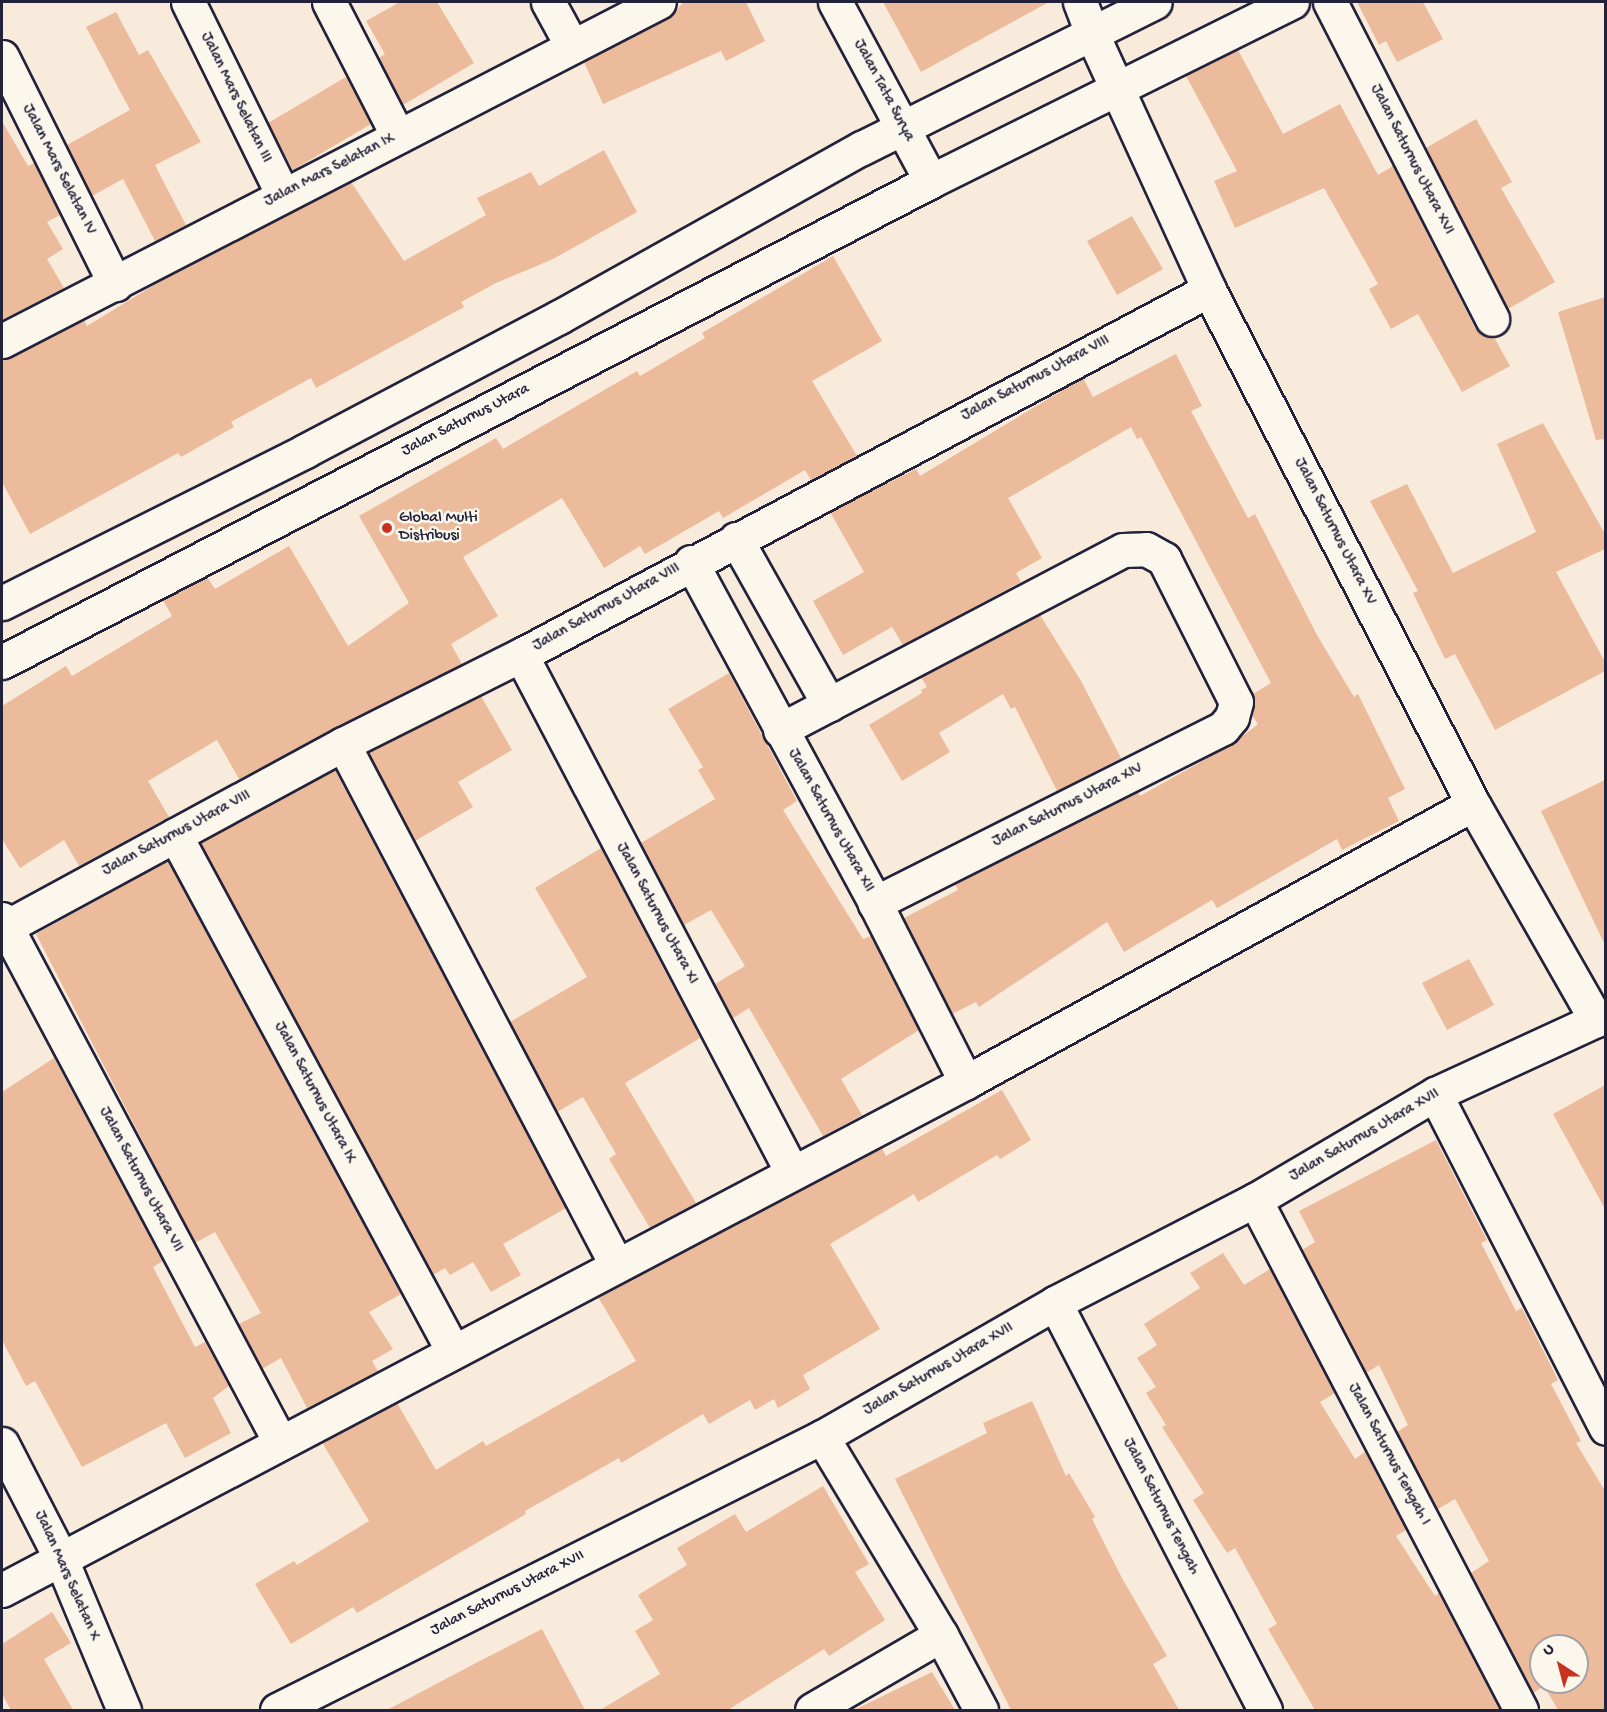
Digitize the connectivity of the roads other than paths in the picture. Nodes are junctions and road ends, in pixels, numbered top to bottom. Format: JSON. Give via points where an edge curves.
{"nodes":[{"id":1,"x":188,"y":2,"type":"edge"},
{"id":2,"x":329,"y":2,"type":"edge"},
{"id":3,"x":548,"y":2,"type":"edge"},
{"id":4,"x":659,"y":2,"type":"edge"},
{"id":5,"x":836,"y":2,"type":"edge"},
{"id":6,"x":1080,"y":2,"type":"edge"},
{"id":7,"x":1155,"y":2,"type":"edge"},
{"id":8,"x":1292,"y":2,"type":"edge"},
{"id":9,"x":1330,"y":2,"type":"edge"},
{"id":10,"x":1092,"y":34,"type":"junction"},
{"id":11,"x":572,"y":46,"type":"junction"},
{"id":12,"x":2,"y":57,"type":"edge"},
{"id":13,"x":1114,"y":87,"type":"junction"},
{"id":14,"x":904,"y":130,"type":"junction"},
{"id":15,"x":398,"y":136,"type":"junction"},
{"id":16,"x":931,"y":181,"type":"junction"},
{"id":17,"x":283,"y":195,"type":"junction"},
{"id":18,"x":115,"y":284,"type":"junction"},
{"id":19,"x":1209,"y":290,"type":"junction"},
{"id":20,"x":1492,"y":319,"type":"dead end"},
{"id":21,"x":2,"y":341,"type":"edge"},
{"id":22,"x":736,"y":539,"type":"junction"},
{"id":23,"x":691,"y":562,"type":"junction"},
{"id":24,"x":2,"y":603,"type":"edge"},
{"id":25,"x":521,"y":655,"type":"junction"},
{"id":26,"x":2,"y":662,"type":"edge"},
{"id":27,"x":829,"y":705,"type":"junction"},
{"id":28,"x":780,"y":730,"type":"junction"},
{"id":29,"x":343,"y":744,"type":"junction"},
{"id":30,"x":1473,"y":804,"type":"junction"},
{"id":31,"x":175,"y":835,"type":"junction"},
{"id":32,"x":875,"y":903,"type":"junction"},
{"id":33,"x":4,"y":923,"type":"edge"},
{"id":34,"x":1602,"y":1024,"type":"edge"},
{"id":35,"x":966,"y":1082,"type":"junction"},
{"id":36,"x":1435,"y":1094,"type":"junction"},
{"id":37,"x":792,"y":1173,"type":"junction"},
{"id":38,"x":1255,"y":1200,"type":"junction"},
{"id":39,"x":616,"y":1264,"type":"junction"},
{"id":40,"x":1055,"y":1303,"type":"junction"},
{"id":41,"x":453,"y":1351,"type":"junction"},
{"id":42,"x":1605,"y":1428,"type":"edge"},
{"id":43,"x":822,"y":1437,"type":"junction"},
{"id":44,"x":279,"y":1440,"type":"junction"},
{"id":45,"x":2,"y":1444,"type":"edge"},
{"id":46,"x":62,"y":1559,"type":"junction"},
{"id":47,"x":2,"y":1590,"type":"edge"},
{"id":48,"x":941,"y":1635,"type":"junction"},
{"id":49,"x":124,"y":1710,"type":"edge"},
{"id":50,"x":277,"y":1710,"type":"edge"},
{"id":51,"x":812,"y":1710,"type":"edge"},
{"id":52,"x":981,"y":1710,"type":"edge"},
{"id":53,"x":1265,"y":1710,"type":"edge"},
{"id":54,"x":1521,"y":1710,"type":"edge"}],
"edges":[{"from":1,"to":17,"type":"street","name":"Jalan Mars Selatan III"},
{"from":2,"to":15,"type":"street"},
{"from":3,"to":11,"type":"street"},
{"from":4,"to":11,"type":"street","name":"Jalan Mars Selatan IX"},
{"from":5,"to":14,"type":"street","name":"Jalan Tata Surya"},
{"from":6,"to":10,"type":"street","name":"Jalan Saturnus Utara XV"},
{"from":7,"to":10,"type":"street"},
{"from":8,"to":13,"type":"street","name":"Jalan Saturnus Utara"},
{"from":9,"to":20,"type":"street","name":"Jalan Saturnus Utara XVI"},
{"from":10,"to":13,"type":"street","name":"Jalan Saturnus Utara XV"},
{"from":10,"to":14,"type":"street"},
{"from":11,"to":15,"type":"street","name":"Jalan Mars Selatan IX"},
{"from":12,"to":18,"type":"street","name":"Jalan Mars Selatan IV"},
{"from":13,"to":16,"type":"street","name":"Jalan Saturnus Utara"},
{"from":13,"to":19,"type":"street","name":"Jalan Saturnus Utara XV"},
{"from":14,"to":16,"type":"street","name":"Jalan Tata Surya"},
{"from":14,"to":24,"type":"street","via":[[862,148],[560,317],[337,434]]},
{"from":15,"to":17,"type":"street","name":"Jalan Mars Selatan IX"},
{"from":16,"to":26,"type":"street","name":"Jalan Saturnus Utara"},
{"from":17,"to":18,"type":"street","name":"Jalan Mars Selatan IX"},
{"from":18,"to":21,"type":"street","name":"Jalan Mars Selatan IX"},
{"from":19,"to":22,"type":"street","name":"Jalan Saturnus Utara VIII"},
{"from":19,"to":30,"type":"street","name":"Jalan Saturnus Utara XV"},
{"from":22,"to":23,"type":"street","name":"Jalan Saturnus Utara VIII"},
{"from":22,"to":27,"type":"street"},
{"from":23,"to":25,"type":"street","name":"Jalan Saturnus Utara VIII"},
{"from":23,"to":28,"type":"street","name":"Jalan Saturnus Utara XII"},
{"from":25,"to":29,"type":"street","name":"Jalan Saturnus Utara VIII"},
{"from":25,"to":37,"type":"street","name":"Jalan Saturnus Utara XI"},
{"from":27,"to":28,"type":"street"},
{"from":27,"to":32,"type":"street","name":"Jalan Saturnus Utara XIV","via":[[1123,550],[1146,549],[1164,559],[1236,702],[1232,717],[1223,728]]},
{"from":28,"to":32,"type":"street","name":"Jalan Saturnus Utara XII"},
{"from":29,"to":31,"type":"street","name":"Jalan Saturnus Utara VIII"},
{"from":29,"to":39,"type":"street"},
{"from":30,"to":34,"type":"street","name":"Jalan Saturnus Utara XV"},
{"from":30,"to":35,"type":"street"},
{"from":31,"to":33,"type":"street","name":"Jalan Saturnus Utara VIII"},
{"from":31,"to":41,"type":"street","name":"Jalan Saturnus Utara IX"},
{"from":32,"to":35,"type":"street","name":"Jalan Saturnus Utara XII"},
{"from":33,"to":44,"type":"street","name":"Jalan Saturnus Utara VII"},
{"from":34,"to":36,"type":"street","name":"Jalan Saturnus Utara XVII"},
{"from":35,"to":37,"type":"street"},
{"from":36,"to":38,"type":"street","name":"Jalan Saturnus Utara XVII"},
{"from":36,"to":42,"type":"street"},
{"from":37,"to":39,"type":"street"},
{"from":38,"to":40,"type":"street","name":"Jalan Saturnus Utara XVII"},
{"from":38,"to":54,"type":"street","name":"Jalan Saturnus Tengah I"},
{"from":39,"to":41,"type":"street"},
{"from":40,"to":43,"type":"street","name":"Jalan Saturnus Utara XVII"},
{"from":40,"to":53,"type":"street","name":"Jalan Saturnus Tengah"},
{"from":41,"to":44,"type":"street"},
{"from":43,"to":48,"type":"street"},
{"from":43,"to":50,"type":"street","name":"Jalan Saturnus Utara XVII"},
{"from":44,"to":46,"type":"street"},
{"from":45,"to":46,"type":"street","name":"Jalan Mars Selatan X"},
{"from":46,"to":47,"type":"street"},
{"from":46,"to":49,"type":"street","name":"Jalan Mars Selatan X"},
{"from":48,"to":51,"type":"street"},
{"from":48,"to":52,"type":"street"}]}
